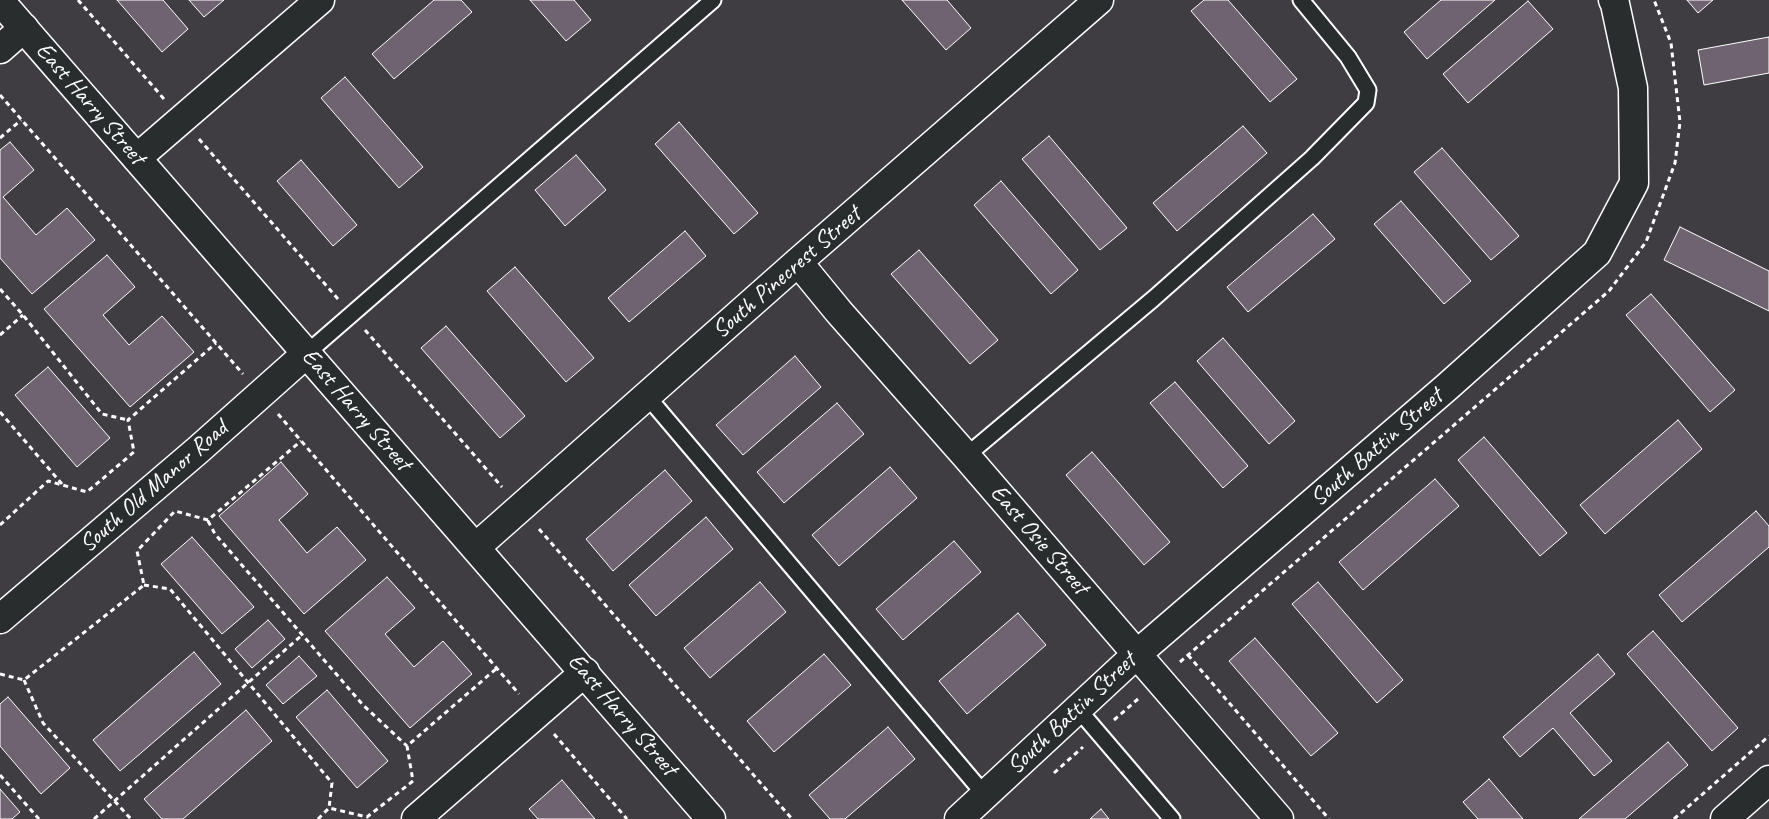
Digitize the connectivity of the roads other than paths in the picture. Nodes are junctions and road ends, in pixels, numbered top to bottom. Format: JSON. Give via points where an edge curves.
{"nodes":[{"id":1,"x":320,"y":0,"type":"edge"},
{"id":2,"x":713,"y":0,"type":"edge"},
{"id":3,"x":1099,"y":0,"type":"edge"},
{"id":4,"x":1301,"y":0,"type":"edge"},
{"id":5,"x":1613,"y":0,"type":"edge"},
{"id":6,"x":0,"y":1,"type":"edge"},
{"id":7,"x":24,"y":28,"type":"junction"},
{"id":8,"x":0,"y":49,"type":"edge"},
{"id":9,"x":137,"y":158,"type":"junction"},
{"id":10,"x":798,"y":262,"type":"junction"},
{"id":11,"x":307,"y":353,"type":"junction"},
{"id":12,"x":647,"y":396,"type":"junction"},
{"id":13,"x":966,"y":456,"type":"junction"},
{"id":14,"x":476,"y":547,"type":"junction"},
{"id":15,"x":0,"y":619,"type":"edge"},
{"id":16,"x":1137,"y":654,"type":"junction"},
{"id":17,"x":585,"y":672,"type":"junction"},
{"id":18,"x":1078,"y":709,"type":"junction"},
{"id":19,"x":1769,"y":780,"type":"edge"},
{"id":20,"x":985,"y":795,"type":"junction"},
{"id":21,"x":416,"y":819,"type":"edge"},
{"id":22,"x":711,"y":819,"type":"edge"},
{"id":23,"x":959,"y":819,"type":"edge"},
{"id":24,"x":1172,"y":819,"type":"edge"},
{"id":25,"x":1279,"y":819,"type":"edge"},
{"id":26,"x":1725,"y":819,"type":"edge"}],
"edges":[{"from":1,"to":9,"type":"street"},
{"from":2,"to":11,"type":"lane"},
{"from":3,"to":10,"type":"street","name":"South Pinecrest Street"},
{"from":4,"to":13,"type":"lane","via":[[1348,57],[1368,90],[1366,103],[1312,158],[1153,299]]},
{"from":5,"to":16,"type":"street","name":"South Battin Street","via":[[1633,88],[1634,183],[1597,253],[1448,387]]},
{"from":6,"to":7,"type":"street","name":"East Harry Street"},
{"from":7,"to":8,"type":"street"},
{"from":7,"to":9,"type":"street","name":"East Harry Street"},
{"from":9,"to":11,"type":"street","name":"East Harry Street"},
{"from":10,"to":12,"type":"street","name":"South Pinecrest Street"},
{"from":10,"to":13,"type":"street","name":"East Osie Street"},
{"from":11,"to":14,"type":"street","name":"East Harry Street"},
{"from":11,"to":15,"type":"street","name":"South Old Manor Road"},
{"from":12,"to":14,"type":"street","name":"South Pinecrest Street"},
{"from":12,"to":20,"type":"lane"},
{"from":13,"to":16,"type":"street","name":"East Osie Street"},
{"from":14,"to":17,"type":"street","name":"East Harry Street"},
{"from":16,"to":18,"type":"street","name":"South Battin Street"},
{"from":16,"to":25,"type":"street","name":"East Osie Street"},
{"from":17,"to":21,"type":"street"},
{"from":17,"to":22,"type":"street","name":"East Harry Street"},
{"from":18,"to":20,"type":"street","name":"South Battin Street"},
{"from":18,"to":24,"type":"lane"},
{"from":19,"to":26,"type":"street"},
{"from":20,"to":23,"type":"street","name":"South Battin Street"}]}
